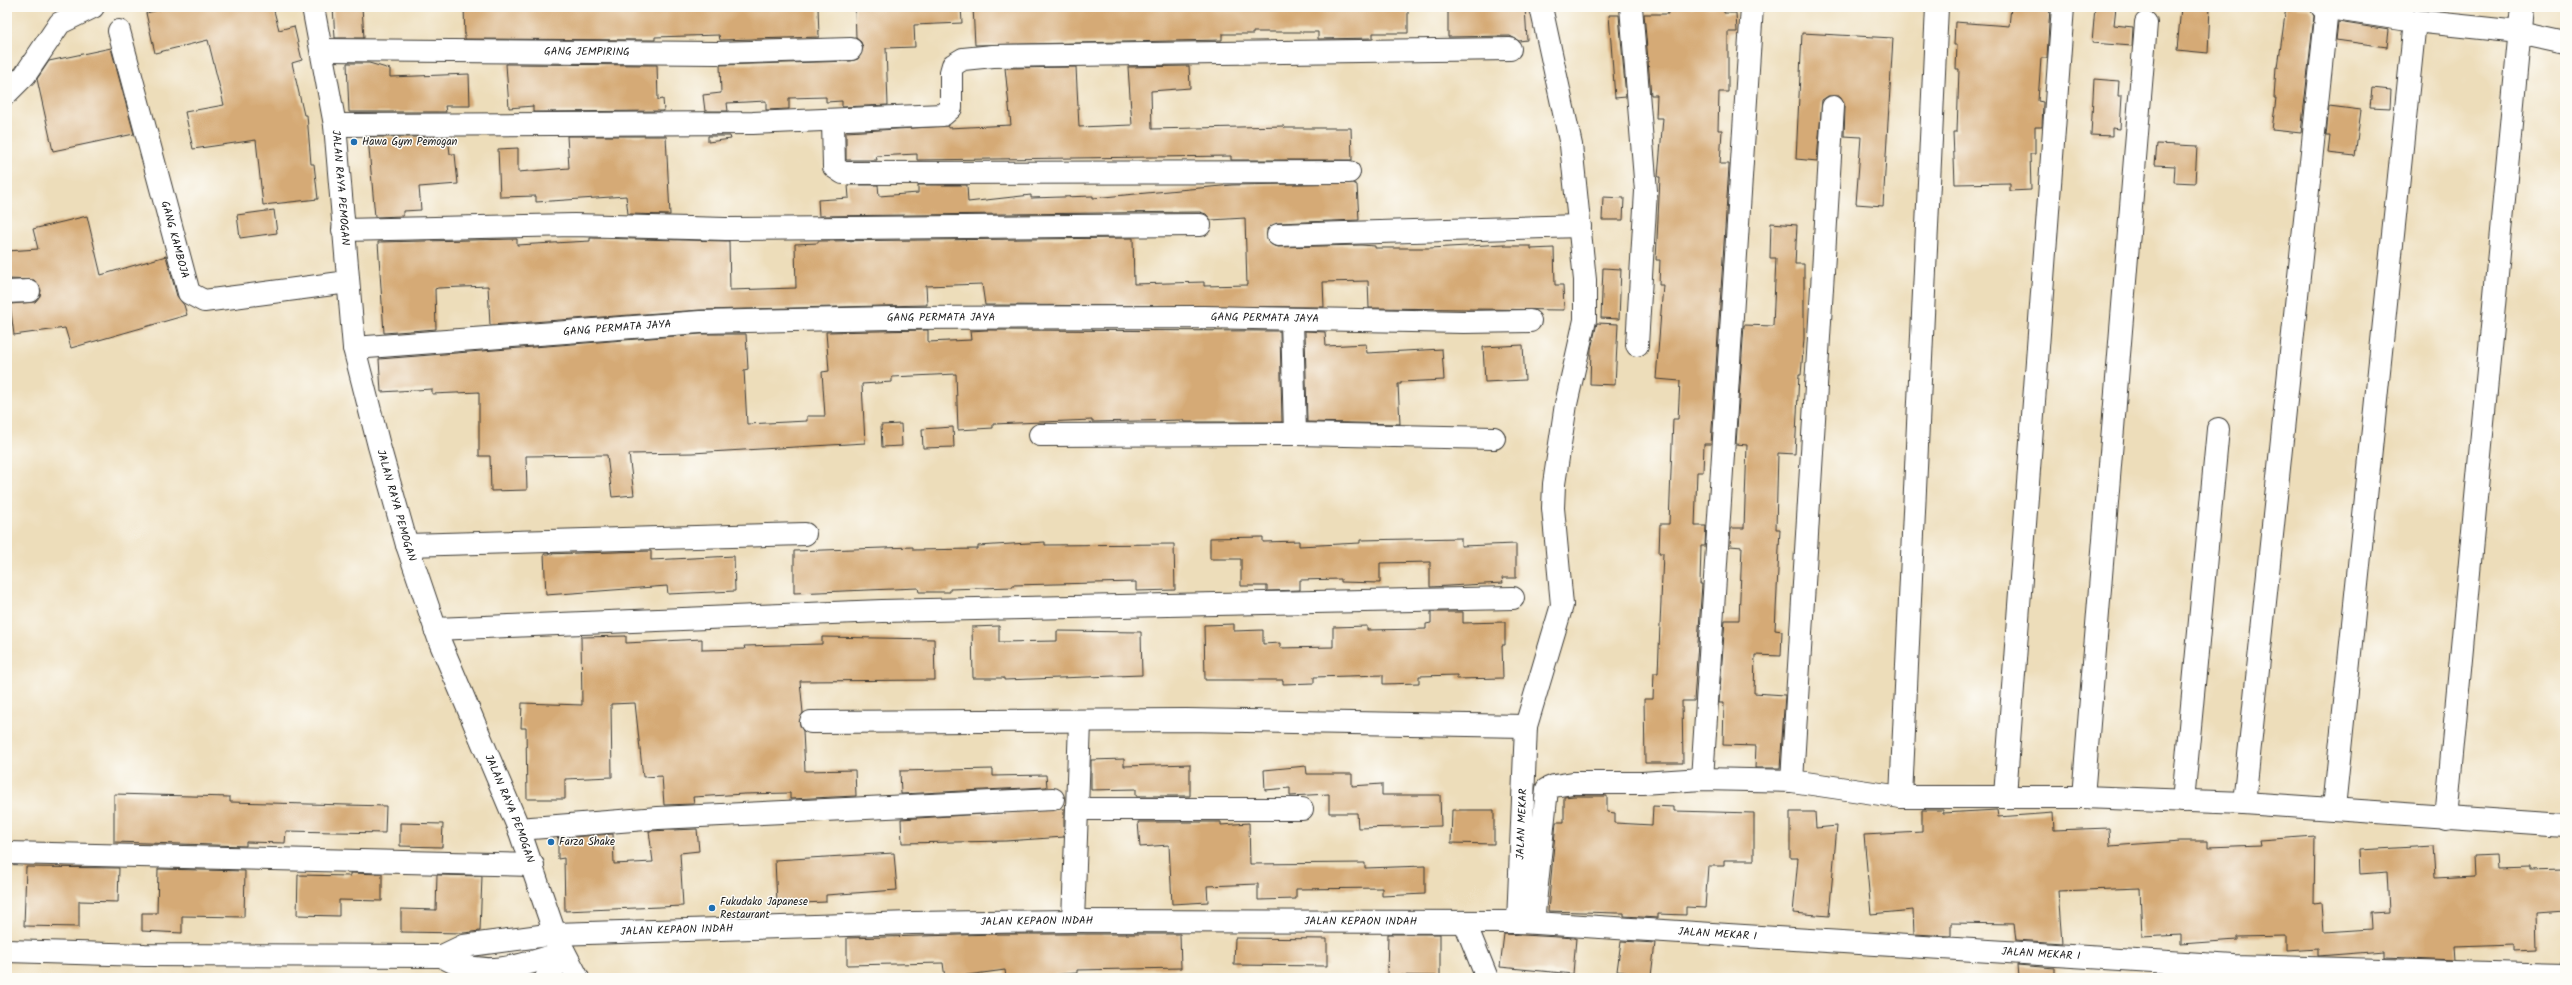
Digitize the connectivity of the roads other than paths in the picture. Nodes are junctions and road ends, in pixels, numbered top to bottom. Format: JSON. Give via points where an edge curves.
{"nodes":[{"id":1,"x":94,"y":7,"type":"edge"},
{"id":2,"x":314,"y":7,"type":"edge"},
{"id":3,"x":1541,"y":7,"type":"edge"},
{"id":4,"x":1631,"y":7,"type":"edge"},
{"id":5,"x":1752,"y":7,"type":"edge"},
{"id":6,"x":1936,"y":7,"type":"edge"},
{"id":7,"x":2063,"y":7,"type":"edge"},
{"id":8,"x":2522,"y":7,"type":"edge"},
{"id":9,"x":2325,"y":8,"type":"edge"},
{"id":10,"x":2394,"y":12,"type":"edge"},
{"id":11,"x":2415,"y":21,"type":"junction"},
{"id":12,"x":2146,"y":23,"type":"dead end"},
{"id":13,"x":119,"y":31,"type":"dead end"},
{"id":14,"x":2519,"y":32,"type":"junction"},
{"id":15,"x":2565,"y":42,"type":"edge"},
{"id":16,"x":851,"y":49,"type":"dead end"},
{"id":17,"x":1510,"y":49,"type":"dead end"},
{"id":18,"x":323,"y":50,"type":"junction"},
{"id":19,"x":7,"y":93,"type":"edge"},
{"id":20,"x":1833,"y":106,"type":"dead end"},
{"id":21,"x":833,"y":120,"type":"junction"},
{"id":22,"x":336,"y":125,"type":"junction"},
{"id":23,"x":1349,"y":172,"type":"dead end"},
{"id":24,"x":1200,"y":225,"type":"dead end"},
{"id":25,"x":1580,"y":226,"type":"junction"},
{"id":26,"x":343,"y":230,"type":"junction"},
{"id":27,"x":1278,"y":235,"type":"dead end"},
{"id":28,"x":348,"y":282,"type":"junction"},
{"id":29,"x":29,"y":291,"type":"dead end"},
{"id":30,"x":7,"y":292,"type":"edge"},
{"id":31,"x":1292,"y":319,"type":"junction"},
{"id":32,"x":1530,"y":321,"type":"dead end"},
{"id":33,"x":1638,"y":345,"type":"dead end"},
{"id":34,"x":354,"y":348,"type":"junction"},
{"id":35,"x":2218,"y":429,"type":"dead end"},
{"id":36,"x":1295,"y":434,"type":"junction"},
{"id":37,"x":1040,"y":436,"type":"dead end"},
{"id":38,"x":1494,"y":438,"type":"dead end"},
{"id":39,"x":805,"y":534,"type":"dead end"},
{"id":40,"x":407,"y":545,"type":"junction"},
{"id":41,"x":1513,"y":598,"type":"dead end"},
{"id":42,"x":436,"y":629,"type":"junction"},
{"id":43,"x":811,"y":722,"type":"dead end"},
{"id":44,"x":1080,"y":722,"type":"junction"},
{"id":45,"x":1526,"y":726,"type":"junction"},
{"id":46,"x":1702,"y":779,"type":"junction"},
{"id":47,"x":1792,"y":781,"type":"junction"},
{"id":48,"x":2005,"y":796,"type":"junction"},
{"id":49,"x":1902,"y":797,"type":"junction"},
{"id":50,"x":2083,"y":797,"type":"junction"},
{"id":51,"x":1053,"y":799,"type":"dead end"},
{"id":52,"x":2183,"y":801,"type":"junction"},
{"id":53,"x":2244,"y":803,"type":"junction"},
{"id":54,"x":2334,"y":808,"type":"junction"},
{"id":55,"x":1077,"y":809,"type":"junction"},
{"id":56,"x":1302,"y":809,"type":"dead end"},
{"id":57,"x":2446,"y":818,"type":"junction"},
{"id":58,"x":2565,"y":825,"type":"edge"},
{"id":59,"x":519,"y":829,"type":"junction"},
{"id":60,"x":7,"y":852,"type":"edge"},
{"id":61,"x":533,"y":865,"type":"junction"},
{"id":62,"x":1073,"y":921,"type":"junction"},
{"id":63,"x":1525,"y":922,"type":"junction"},
{"id":64,"x":1465,"y":923,"type":"junction"},
{"id":65,"x":561,"y":947,"type":"junction"},
{"id":66,"x":7,"y":951,"type":"edge"},
{"id":67,"x":442,"y":956,"type":"junction"},
{"id":68,"x":2565,"y":975,"type":"edge"},
{"id":69,"x":546,"y":978,"type":"edge"},
{"id":70,"x":578,"y":978,"type":"edge"},
{"id":71,"x":1487,"y":978,"type":"edge"}],
"edges":[{"from":1,"to":19,"type":"street","via":[[60,23],[25,75]]},
{"from":2,"to":18,"type":"street","name":"JALAN RAYA PEMOGAN"},
{"from":3,"to":25,"type":"street","name":"JALAN MEKAR","via":[[1571,145]]},
{"from":4,"to":33,"type":"street","via":[[1646,191]]},
{"from":5,"to":46,"type":"street"},
{"from":6,"to":49,"type":"street"},
{"from":7,"to":48,"type":"street"},
{"from":8,"to":14,"type":"street"},
{"from":9,"to":10,"type":"street"},
{"from":9,"to":53,"type":"street"},
{"from":10,"to":11,"type":"street"},
{"from":11,"to":14,"type":"street"},
{"from":11,"to":54,"type":"street"},
{"from":12,"to":50,"type":"street"},
{"from":13,"to":28,"type":"street","name":"GANG KAMBOJA","via":[[189,293],[204,300]]},
{"from":14,"to":15,"type":"street"},
{"from":14,"to":57,"type":"street"},
{"from":16,"to":18,"type":"street","name":"GANG JEMPIRING","via":[[716,53]]},
{"from":17,"to":21,"type":"street","via":[[993,56],[963,59],[953,65],[951,108],[943,115]]},
{"from":18,"to":22,"type":"street","name":"JALAN RAYA PEMOGAN"},
{"from":20,"to":47,"type":"street"},
{"from":21,"to":22,"type":"street"},
{"from":21,"to":23,"type":"street","via":[[834,167],[843,173]]},
{"from":22,"to":26,"type":"street","name":"JALAN RAYA PEMOGAN"},
{"from":24,"to":26,"type":"street","via":[[726,229],[566,225]]},
{"from":25,"to":27,"type":"street"},
{"from":25,"to":45,"type":"street","name":"JALAN MEKAR","via":[[1585,320],[1566,404],[1554,484],[1562,605]]},
{"from":26,"to":28,"type":"street","name":"JALAN RAYA PEMOGAN"},
{"from":28,"to":34,"type":"street","name":"JALAN RAYA PEMOGAN"},
{"from":29,"to":30,"type":"street"},
{"from":31,"to":32,"type":"street","name":"GANG PERMATA JAYA"},
{"from":31,"to":34,"type":"street","name":"GANG PERMATA JAYA","via":[[892,318],[700,322]]},
{"from":31,"to":36,"type":"street"},
{"from":34,"to":40,"type":"street","name":"JALAN RAYA PEMOGAN"},
{"from":35,"to":52,"type":"street"},
{"from":36,"to":37,"type":"street"},
{"from":36,"to":38,"type":"street"},
{"from":39,"to":40,"type":"street"},
{"from":40,"to":42,"type":"street","name":"JALAN RAYA PEMOGAN"},
{"from":41,"to":42,"type":"street","via":[[882,611]]},
{"from":42,"to":59,"type":"street","name":"JALAN RAYA PEMOGAN"},
{"from":43,"to":44,"type":"street"},
{"from":44,"to":45,"type":"street","via":[[1186,720]]},
{"from":44,"to":55,"type":"street"},
{"from":45,"to":63,"type":"street","name":"JALAN MEKAR"},
{"from":46,"to":47,"type":"street"},
{"from":46,"to":63,"type":"street","via":[[1642,783],[1574,783],[1547,789]]},
{"from":47,"to":49,"type":"street"},
{"from":48,"to":49,"type":"street"},
{"from":48,"to":50,"type":"street"},
{"from":50,"to":52,"type":"street"},
{"from":51,"to":59,"type":"street","via":[[658,818]]},
{"from":52,"to":53,"type":"street"},
{"from":53,"to":54,"type":"street"},
{"from":54,"to":57,"type":"street"},
{"from":55,"to":56,"type":"street"},
{"from":55,"to":62,"type":"street"},
{"from":57,"to":58,"type":"street"},
{"from":59,"to":61,"type":"street","name":"JALAN RAYA PEMOGAN"},
{"from":60,"to":61,"type":"street"},
{"from":61,"to":65,"type":"street","name":"JALAN RAYA PEMOGAN"},
{"from":62,"to":64,"type":"street","name":"JALAN KEPAON INDAH"},
{"from":62,"to":65,"type":"street","name":"JALAN KEPAON INDAH","via":[[912,923]]},
{"from":63,"to":64,"type":"street","name":"JALAN KEPAON INDAH"},
{"from":63,"to":68,"type":"street","name":"JALAN MEKAR I","via":[[2234,966]]},
{"from":64,"to":71,"type":"street"},
{"from":65,"to":67,"type":"street","via":[[463,946]]},
{"from":65,"to":67,"type":"street","via":[[522,966],[503,969],[464,966],[452,963]]},
{"from":65,"to":69,"type":"street"},
{"from":65,"to":70,"type":"street","name":"JALAN RAYA PEMOGAN"},
{"from":66,"to":67,"type":"street","via":[[153,955]]}]}
